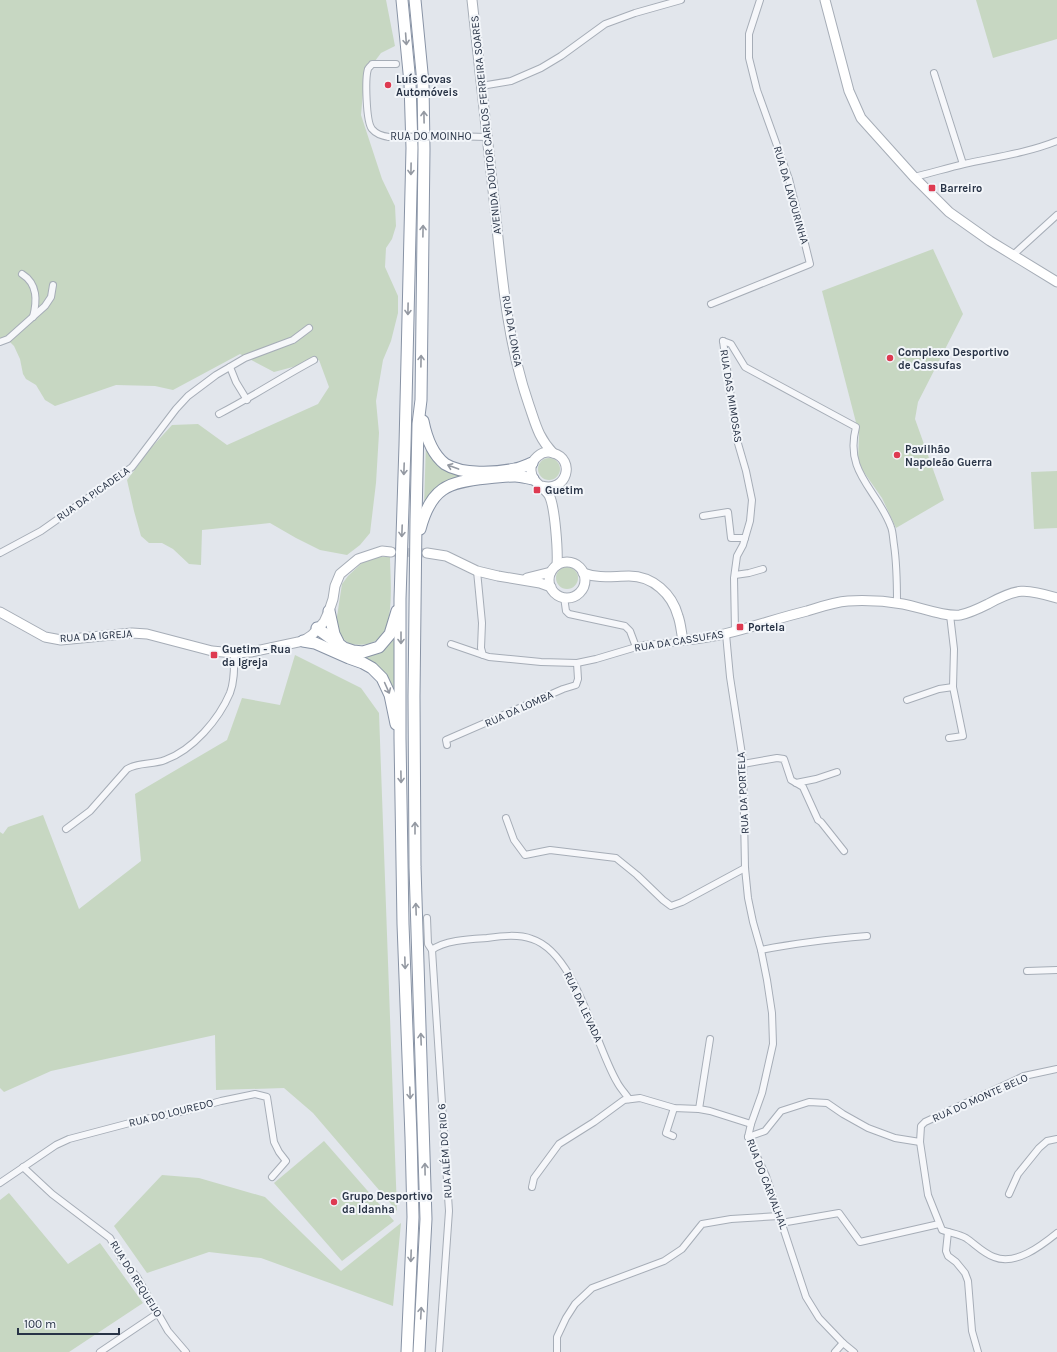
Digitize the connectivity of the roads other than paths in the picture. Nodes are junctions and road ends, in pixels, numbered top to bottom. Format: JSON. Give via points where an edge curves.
{"nodes":[{"id":1,"x":402,"y":0,"type":"edge"},
{"id":2,"x":415,"y":0,"type":"edge"},
{"id":3,"x":472,"y":0,"type":"edge"},
{"id":4,"x":681,"y":0,"type":"edge"},
{"id":5,"x":760,"y":0,"type":"edge"},
{"id":6,"x":825,"y":0,"type":"edge"},
{"id":7,"x":396,"y":64,"type":"dead end"},
{"id":8,"x":934,"y":73,"type":"dead end"},
{"id":9,"x":482,"y":86,"type":"junction"},
{"id":10,"x":487,"y":136,"type":"junction"},
{"id":11,"x":1057,"y":141,"type":"edge"},
{"id":12,"x":963,"y":164,"type":"junction"},
{"id":13,"x":914,"y":177,"type":"junction"},
{"id":14,"x":1057,"y":215,"type":"edge"},
{"id":15,"x":500,"y":250,"type":"joint"},
{"id":16,"x":1013,"y":255,"type":"junction"},
{"id":17,"x":22,"y":274,"type":"dead end"},
{"id":18,"x":1057,"y":282,"type":"edge"},
{"id":19,"x":53,"y":285,"type":"dead end"},
{"id":20,"x":711,"y":304,"type":"dead end"},
{"id":21,"x":34,"y":317,"type":"junction"},
{"id":22,"x":309,"y":328,"type":"dead end"},
{"id":23,"x":0,"y":342,"type":"edge"},
{"id":24,"x":314,"y":360,"type":"dead end"},
{"id":25,"x":230,"y":367,"type":"junction"},
{"id":26,"x":247,"y":400,"type":"junction"},
{"id":27,"x":421,"y":400,"type":"junction"},
{"id":28,"x":219,"y":414,"type":"dead end"},
{"id":29,"x":538,"y":433,"type":"junction"},
{"id":30,"x":553,"y":453,"type":"junction"},
{"id":31,"x":536,"y":459,"type":"junction"},
{"id":32,"x":533,"y":479,"type":"junction"},
{"id":33,"x":542,"y":486,"type":"junction"},
{"id":34,"x":557,"y":486,"type":"junction"},
{"id":35,"x":703,"y":516,"type":"dead end"},
{"id":36,"x":745,"y":538,"type":"junction"},
{"id":37,"x":416,"y":546,"type":"junction"},
{"id":38,"x":391,"y":552,"type":"tunnel mouth"},
{"id":39,"x":428,"y":552,"type":"tunnel mouth"},
{"id":40,"x":0,"y":553,"type":"edge"},
{"id":41,"x":571,"y":562,"type":"junction"},
{"id":42,"x":557,"y":565,"type":"junction"},
{"id":43,"x":763,"y":570,"type":"dead end"},
{"id":44,"x":477,"y":571,"type":"junction"},
{"id":45,"x":551,"y":572,"type":"junction"},
{"id":46,"x":583,"y":573,"type":"junction"},
{"id":47,"x":735,"y":575,"type":"junction"},
{"id":48,"x":599,"y":577,"type":"junction"},
{"id":49,"x":520,"y":579,"type":"junction"},
{"id":50,"x":583,"y":586,"type":"junction"},
{"id":51,"x":551,"y":587,"type":"junction"},
{"id":52,"x":564,"y":597,"type":"junction"},
{"id":53,"x":1057,"y":598,"type":"edge"},
{"id":54,"x":400,"y":599,"type":"junction"},
{"id":55,"x":897,"y":603,"type":"junction"},
{"id":56,"x":329,"y":611,"type":"junction"},
{"id":57,"x":0,"y":612,"type":"edge"},
{"id":58,"x":950,"y":615,"type":"junction"},
{"id":59,"x":317,"y":628,"type":"junction"},
{"id":60,"x":731,"y":633,"type":"junction"},
{"id":61,"x":683,"y":640,"type":"junction"},
{"id":62,"x":303,"y":641,"type":"junction"},
{"id":63,"x":450,"y":644,"type":"dead end"},
{"id":64,"x":268,"y":647,"type":"junction"},
{"id":65,"x":636,"y":647,"type":"junction"},
{"id":66,"x":337,"y":648,"type":"junction"},
{"id":67,"x":234,"y":653,"type":"junction"},
{"id":68,"x":484,"y":655,"type":"junction"},
{"id":69,"x":577,"y":663,"type":"junction"},
{"id":70,"x":952,"y":687,"type":"junction"},
{"id":71,"x":907,"y":700,"type":"dead end"},
{"id":72,"x":400,"y":738,"type":"junction"},
{"id":73,"x":949,"y":738,"type":"dead end"},
{"id":74,"x":447,"y":745,"type":"dead end"},
{"id":75,"x":743,"y":764,"type":"junction"},
{"id":76,"x":836,"y":772,"type":"dead end"},
{"id":77,"x":796,"y":783,"type":"junction"},
{"id":78,"x":506,"y":818,"type":"dead end"},
{"id":79,"x":66,"y":829,"type":"dead end"},
{"id":80,"x":844,"y":851,"type":"dead end"},
{"id":81,"x":745,"y":868,"type":"junction"},
{"id":82,"x":428,"y":918,"type":"dead end"},
{"id":83,"x":866,"y":936,"type":"dead end"},
{"id":84,"x":432,"y":950,"type":"junction"},
{"id":85,"x":761,"y":950,"type":"junction"},
{"id":86,"x":1057,"y":970,"type":"edge"},
{"id":87,"x":1027,"y":971,"type":"dead end"},
{"id":88,"x":710,"y":1038,"type":"dead end"},
{"id":89,"x":1057,"y":1069,"type":"edge"},
{"id":90,"x":629,"y":1099,"type":"junction"},
{"id":91,"x":674,"y":1108,"type":"junction"},
{"id":92,"x":699,"y":1109,"type":"junction"},
{"id":93,"x":751,"y":1124,"type":"junction"},
{"id":94,"x":673,"y":1136,"type":"dead end"},
{"id":95,"x":748,"y":1137,"type":"junction"},
{"id":96,"x":1057,"y":1139,"type":"edge"},
{"id":97,"x":920,"y":1142,"type":"junction"},
{"id":98,"x":22,"y":1167,"type":"junction"},
{"id":99,"x":272,"y":1176,"type":"dead end"},
{"id":100,"x":0,"y":1183,"type":"edge"},
{"id":101,"x":532,"y":1188,"type":"dead end"},
{"id":102,"x":1009,"y":1194,"type":"dead end"},
{"id":103,"x":779,"y":1216,"type":"junction"},
{"id":104,"x":781,"y":1223,"type":"junction"},
{"id":105,"x":939,"y":1224,"type":"junction"},
{"id":106,"x":948,"y":1232,"type":"junction"},
{"id":107,"x":1057,"y":1233,"type":"edge"},
{"id":108,"x":158,"y":1313,"type":"junction"},
{"id":109,"x":843,"y":1343,"type":"junction"},
{"id":110,"x":100,"y":1352,"type":"edge"},
{"id":111,"x":186,"y":1352,"type":"edge"},
{"id":112,"x":407,"y":1352,"type":"edge"},
{"id":113,"x":419,"y":1352,"type":"edge"},
{"id":114,"x":439,"y":1352,"type":"edge"},
{"id":115,"x":557,"y":1352,"type":"edge"},
{"id":116,"x":834,"y":1352,"type":"edge"},
{"id":117,"x":854,"y":1352,"type":"edge"},
{"id":118,"x":978,"y":1352,"type":"edge"}],
"edges":[{"from":1,"to":54,"type":"highway","one_way":true,"via":[[410,83],[412,148]]},
{"from":27,"to":2,"type":"highway","one_way":true,"via":[[424,142],[423,83]]},
{"from":3,"to":9,"type":"main road","name":"AVENIDA DOUTOR CARLOS FERREIRA SOARES"},
{"from":4,"to":9,"type":"street","via":[[605,24],[540,68],[511,81]]},
{"from":5,"to":20,"type":"street","name":"RUA DA LAVOURINHA","via":[[749,34],[749,58],[757,90],[789,179],[810,264]]},
{"from":6,"to":13,"type":"main road","via":[[849,91],[861,118]]},
{"from":7,"to":10,"type":"street","name":"RUA DO MOINHO","bridge":true,"via":[[372,64],[368,69],[367,114],[371,128],[388,137]]},
{"from":8,"to":12,"type":"street"},
{"from":9,"to":10,"type":"main road","name":"AVENIDA DOUTOR CARLOS FERREIRA SOARES"},
{"from":10,"to":15,"type":"main road","name":"AVENIDA DOUTOR CARLOS FERREIRA SOARES"},
{"from":11,"to":12,"type":"street","via":[[1009,156]]},
{"from":12,"to":13,"type":"street"},
{"from":13,"to":16,"type":"main road","via":[[949,212],[990,242]]},
{"from":14,"to":16,"type":"street"},
{"from":15,"to":29,"type":"main road","name":"RUA DA LONGA","via":[[512,345]]},
{"from":16,"to":18,"type":"main road"},
{"from":17,"to":21,"type":"street","via":[[27,277],[34,290],[37,302]]},
{"from":19,"to":21,"type":"street","via":[[51,298]]},
{"from":21,"to":23,"type":"street","via":[[8,339]]},
{"from":22,"to":25,"type":"street","name":"RUA DA PICADELA","via":[[293,340]]},
{"from":24,"to":26,"type":"street"},
{"from":25,"to":26,"type":"street"},
{"from":25,"to":40,"type":"street","name":"RUA DA PICADELA","via":[[188,396],[132,467],[41,531]]},
{"from":26,"to":28,"type":"street"},
{"from":31,"to":27,"type":"highway","one_way":true,"via":[[515,469],[484,472],[466,471],[446,464],[434,452],[425,432]]},
{"from":27,"to":37,"type":"highway","via":[[418,424]]},
{"from":29,"to":30,"type":"main road","name":"RUA DA LONGA"},
{"from":29,"to":31,"type":"main road","name":"RUA DA LONGA"},
{"from":30,"to":31,"type":"main road","via":[[544,453]]},
{"from":30,"to":34,"type":"main road","name":"RUA DA LONGA","via":[[563,459],[567,471]]},
{"from":31,"to":32,"type":"main road","name":"RUA DA LONGA","via":[[531,468]]},
{"from":32,"to":33,"type":"main road"},
{"from":32,"to":37,"type":"highway","via":[[516,476],[466,480],[448,486],[428,506]]},
{"from":33,"to":34,"type":"main road"},
{"from":33,"to":42,"type":"main road","via":[[552,504],[558,549]]},
{"from":34,"to":41,"type":"main road","via":[[556,499],[562,545]]},
{"from":35,"to":36,"type":"street","via":[[728,512],[730,538]]},
{"from":36,"to":47,"type":"street","name":"RUA DAS MIMOSAS","via":[[737,556]]},
{"from":36,"to":55,"type":"street","name":"RUA DAS MIMOSAS","via":[[752,500],[737,440],[723,341],[731,344],[745,367],[856,427],[852,440],[855,463],[892,528],[898,571]]},
{"from":113,"to":37,"type":"highway","one_way":true,"via":[[426,1219],[415,867]]},
{"from":38,"to":56,"type":"main road","via":[[382,551],[368,555],[349,565],[340,574]]},
{"from":39,"to":44,"type":"main road","via":[[446,556]]},
{"from":41,"to":42,"type":"main road","via":[[561,562]]},
{"from":41,"to":46,"type":"main road","via":[[581,568]]},
{"from":42,"to":45,"type":"main road"},
{"from":43,"to":47,"type":"street"},
{"from":44,"to":49,"type":"main road"},
{"from":44,"to":68,"type":"street","via":[[482,623],[481,648]]},
{"from":45,"to":49,"type":"main road"},
{"from":45,"to":51,"type":"main road"},
{"from":46,"to":48,"type":"main road"},
{"from":46,"to":50,"type":"main road"},
{"from":47,"to":60,"type":"street","name":"RUA DAS MIMOSAS"},
{"from":48,"to":50,"type":"main road"},
{"from":48,"to":61,"type":"main road","via":[[630,576],[653,581],[674,606]]},
{"from":49,"to":51,"type":"main road"},
{"from":50,"to":52,"type":"main road","via":[[581,591],[573,596]]},
{"from":51,"to":52,"type":"main road","via":[[554,592]]},
{"from":52,"to":65,"type":"street","via":[[566,611],[569,614],[625,626],[630,631]]},
{"from":53,"to":58,"type":"main road","name":"RUA DA CASSUFAS","via":[[1030,590],[1018,591],[971,613]]},
{"from":54,"to":66,"type":"highway","via":[[390,634],[380,647],[363,652]]},
{"from":54,"to":72,"type":"highway","one_way":true},
{"from":55,"to":58,"type":"main road","name":"RUA DA CASSUFAS"},
{"from":55,"to":60,"type":"main road","name":"RUA DA CASSUFAS","via":[[847,601]]},
{"from":56,"to":59,"type":"main road","via":[[324,622]]},
{"from":56,"to":66,"type":"highway"},
{"from":57,"to":67,"type":"main road","name":"RUA DA IGREJA","via":[[45,637],[61,640],[132,633],[147,634],[212,651]]},
{"from":58,"to":70,"type":"street","via":[[954,649]]},
{"from":59,"to":62,"type":"main road"},
{"from":59,"to":64,"type":"main road","name":"RUA DA IGREJA"},
{"from":59,"to":66,"type":"highway","via":[[326,644]]},
{"from":60,"to":61,"type":"main road","name":"RUA DA CASSUFAS"},
{"from":60,"to":75,"type":"street","name":"RUA DA PORTELA","via":[[730,677]]},
{"from":61,"to":65,"type":"street","name":"RUA DA CASSUFAS"},
{"from":62,"to":64,"type":"main road","name":"RUA DA IGREJA"},
{"from":62,"to":66,"type":"highway"},
{"from":63,"to":68,"type":"street","name":"RUA DA CASSUFAS"},
{"from":64,"to":67,"type":"main road","name":"RUA DA IGREJA"},
{"from":65,"to":69,"type":"street","name":"RUA DA CASSUFAS"},
{"from":66,"to":72,"type":"highway","one_way":true,"via":[[372,668],[382,678],[390,695]]},
{"from":67,"to":79,"type":"street","via":[[234,673],[230,692],[208,728],[189,747],[166,760],[133,765],[127,769],[90,811]]},
{"from":68,"to":69,"type":"street","name":"RUA DA CASSUFAS","via":[[504,659]]},
{"from":69,"to":74,"type":"street","name":"RUA DA LOMBA","via":[[576,685],[446,740]]},
{"from":70,"to":71,"type":"street"},
{"from":70,"to":73,"type":"street","via":[[963,736]]},
{"from":72,"to":112,"type":"highway","one_way":true,"via":[[403,924],[413,1217]]},
{"from":75,"to":77,"type":"street","via":[[784,759],[791,780]]},
{"from":75,"to":81,"type":"street","name":"RUA DA PORTELA"},
{"from":76,"to":77,"type":"street"},
{"from":77,"to":80,"type":"street","via":[[803,787],[818,820]]},
{"from":78,"to":81,"type":"street","via":[[514,840],[525,855],[550,850],[616,858],[671,906]]},
{"from":81,"to":85,"type":"street","name":"RUA DA PORTELA","via":[[748,898]]},
{"from":82,"to":84,"type":"street","via":[[428,944]]},
{"from":83,"to":85,"type":"street","via":[[819,940]]},
{"from":84,"to":90,"type":"street","name":"RUA DA LEVADA","via":[[438,945],[510,935],[532,939],[547,947],[563,965],[576,987],[617,1082]]},
{"from":84,"to":114,"type":"street","name":"RUA ALÉM DO RIO 6","via":[[449,1210]]},
{"from":85,"to":93,"type":"street","name":"RUA DO CARVALHAL","via":[[772,1013],[773,1044],[762,1093]]},
{"from":86,"to":87,"type":"street"},
{"from":88,"to":92,"type":"street"},
{"from":89,"to":97,"type":"street","name":"RUA DO MONTE BELO","via":[[1024,1076],[925,1122],[921,1126]]},
{"from":90,"to":91,"type":"street","via":[[640,1098]]},
{"from":90,"to":101,"type":"street","via":[[559,1144],[534,1178]]},
{"from":91,"to":92,"type":"street"},
{"from":91,"to":94,"type":"street","via":[[666,1133]]},
{"from":92,"to":93,"type":"street"},
{"from":93,"to":95,"type":"street","name":"RUA DO CARVALHAL"},
{"from":95,"to":97,"type":"street","via":[[765,1131],[781,1111],[809,1102],[821,1102],[827,1103],[868,1128],[895,1138]]},
{"from":95,"to":103,"type":"street","name":"RUA DO CARVALHAL","via":[[766,1176]]},
{"from":96,"to":102,"type":"street","via":[[1047,1141],[1039,1148],[1018,1174]]},
{"from":97,"to":105,"type":"street","name":"RUA DO MONTE BELO","via":[[928,1195]]},
{"from":98,"to":99,"type":"street","name":"RUA DO LOUREDO","via":[[69,1139],[255,1094],[267,1097],[274,1142],[286,1161]]},
{"from":98,"to":100,"type":"street","name":"RUA DO LOUREDO"},
{"from":98,"to":108,"type":"street","name":"RUA DO REQUEIJO","via":[[52,1194],[110,1238]]},
{"from":103,"to":104,"type":"street","name":"RUA DO CARVALHAL"},
{"from":103,"to":115,"type":"street","via":[[702,1224],[682,1249],[664,1261],[592,1288],[575,1304],[566,1318],[557,1337]]},
{"from":104,"to":105,"type":"street","via":[[839,1213],[860,1242]]},
{"from":104,"to":109,"type":"street","name":"RUA DO CARVALHAL","via":[[806,1297],[819,1318]]},
{"from":105,"to":106,"type":"street","name":"RUA DO MONTE BELO","via":[[942,1230]]},
{"from":106,"to":107,"type":"street","via":[[965,1238],[993,1257],[1003,1260],[1014,1260],[1022,1256]]},
{"from":106,"to":118,"type":"street","via":[[948,1256],[965,1273],[968,1281],[972,1331]]},
{"from":108,"to":110,"type":"street"},
{"from":108,"to":111,"type":"street","name":"RUA DO REQUEIJO","via":[[168,1331]]},
{"from":109,"to":116,"type":"street"},
{"from":109,"to":117,"type":"street","name":"RUA DO CARVALHAL"}]}
